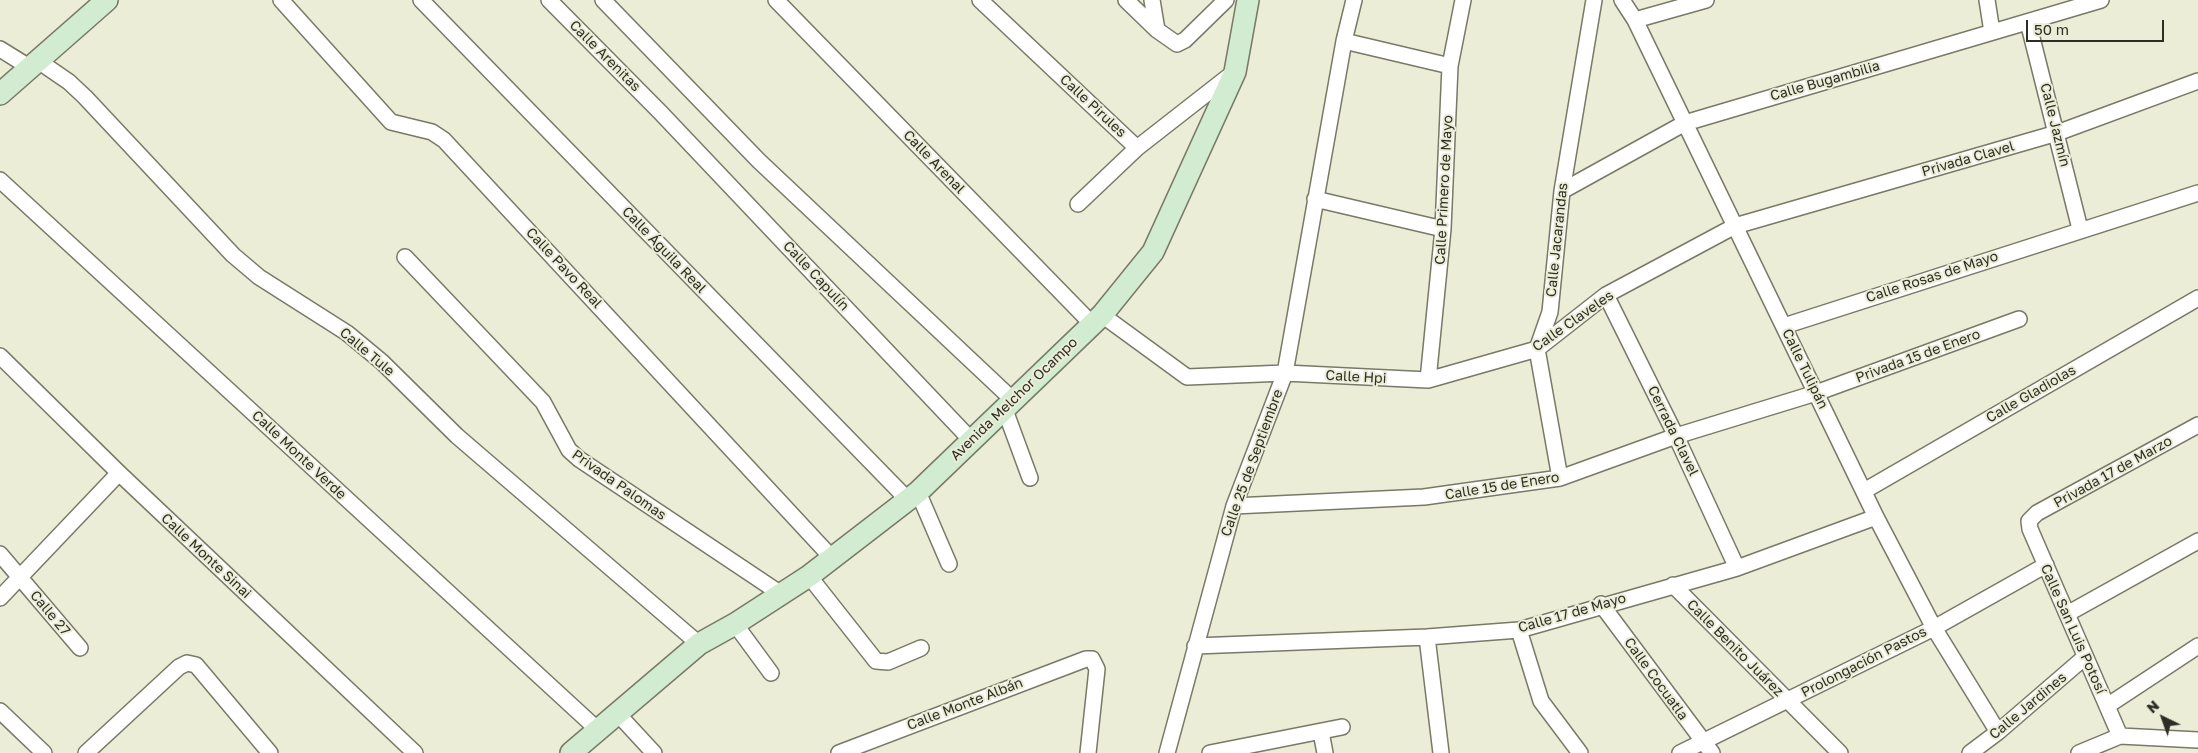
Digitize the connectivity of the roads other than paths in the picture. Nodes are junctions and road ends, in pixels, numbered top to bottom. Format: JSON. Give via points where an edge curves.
{"nodes":[{"id":1,"x":107,"y":0,"type":"edge"},
{"id":2,"x":281,"y":0,"type":"edge"},
{"id":3,"x":421,"y":0,"type":"edge"},
{"id":4,"x":549,"y":0,"type":"edge"},
{"id":5,"x":604,"y":0,"type":"edge"},
{"id":6,"x":776,"y":0,"type":"edge"},
{"id":7,"x":980,"y":0,"type":"edge"},
{"id":8,"x":1126,"y":0,"type":"edge"},
{"id":9,"x":1152,"y":0,"type":"edge"},
{"id":10,"x":1226,"y":0,"type":"edge"},
{"id":11,"x":1248,"y":0,"type":"edge"},
{"id":12,"x":1354,"y":0,"type":"edge"},
{"id":13,"x":1463,"y":0,"type":"edge"},
{"id":14,"x":1594,"y":0,"type":"edge"},
{"id":15,"x":1622,"y":0,"type":"edge"},
{"id":16,"x":1706,"y":0,"type":"edge"},
{"id":17,"x":1987,"y":0,"type":"edge"},
{"id":18,"x":2101,"y":0,"type":"edge"},
{"id":19,"x":1635,"y":20,"type":"junction"},
{"id":20,"x":2028,"y":22,"type":"junction"},
{"id":21,"x":1157,"y":30,"type":"junction"},
{"id":22,"x":1992,"y":32,"type":"junction"},
{"id":23,"x":1344,"y":41,"type":"junction"},
{"id":24,"x":0,"y":49,"type":"edge"},
{"id":25,"x":33,"y":63,"type":"junction"},
{"id":26,"x":1450,"y":66,"type":"junction"},
{"id":27,"x":1234,"y":72,"type":"junction"},
{"id":28,"x":2198,"y":81,"type":"edge"},
{"id":29,"x":0,"y":94,"type":"edge"},
{"id":30,"x":660,"y":112,"type":"joint"},
{"id":31,"x":1685,"y":123,"type":"junction"},
{"id":32,"x":2057,"y":133,"type":"junction"},
{"id":33,"x":1137,"y":148,"type":"junction"},
{"id":34,"x":0,"y":180,"type":"edge"},
{"id":35,"x":1562,"y":191,"type":"junction"},
{"id":36,"x":2198,"y":193,"type":"edge"},
{"id":37,"x":1315,"y":199,"type":"junction"},
{"id":38,"x":1078,"y":204,"type":"dead end"},
{"id":39,"x":1735,"y":226,"type":"junction"},
{"id":40,"x":1443,"y":229,"type":"junction"},
{"id":41,"x":2080,"y":229,"type":"junction"},
{"id":42,"x":405,"y":257,"type":"dead end"},
{"id":43,"x":1606,"y":295,"type":"junction"},
{"id":44,"x":2198,"y":298,"type":"edge"},
{"id":45,"x":2020,"y":318,"type":"dead end"},
{"id":46,"x":1097,"y":319,"type":"junction"},
{"id":47,"x":1784,"y":326,"type":"junction"},
{"id":48,"x":1537,"y":350,"type":"junction"},
{"id":49,"x":0,"y":356,"type":"edge"},
{"id":50,"x":1284,"y":373,"type":"junction"},
{"id":51,"x":1428,"y":380,"type":"junction"},
{"id":52,"x":1816,"y":392,"type":"junction"},
{"id":53,"x":1010,"y":405,"type":"junction"},
{"id":54,"x":2198,"y":425,"type":"edge"},
{"id":55,"x":1676,"y":436,"type":"junction"},
{"id":56,"x":972,"y":441,"type":"junction"},
{"id":57,"x":119,"y":473,"type":"junction"},
{"id":58,"x":1030,"y":478,"type":"dead end"},
{"id":59,"x":1560,"y":478,"type":"junction"},
{"id":60,"x":1864,"y":491,"type":"junction"},
{"id":61,"x":913,"y":496,"type":"junction"},
{"id":62,"x":1234,"y":506,"type":"junction"},
{"id":63,"x":1876,"y":517,"type":"junction"},
{"id":64,"x":2029,"y":521,"type":"joint"},
{"id":65,"x":2198,"y":540,"type":"edge"},
{"id":66,"x":0,"y":554,"type":"edge"},
{"id":67,"x":833,"y":559,"type":"junction"},
{"id":68,"x":949,"y":564,"type":"dead end"},
{"id":69,"x":2046,"y":565,"type":"junction"},
{"id":70,"x":1737,"y":568,"type":"junction"},
{"id":71,"x":809,"y":576,"type":"junction"},
{"id":72,"x":20,"y":578,"type":"junction"},
{"id":73,"x":1673,"y":585,"type":"junction"},
{"id":74,"x":781,"y":594,"type":"junction"},
{"id":75,"x":0,"y":598,"type":"edge"},
{"id":76,"x":1601,"y":604,"type":"junction"},
{"id":77,"x":2067,"y":614,"type":"junction"},
{"id":78,"x":735,"y":624,"type":"junction"},
{"id":79,"x":1934,"y":628,"type":"junction"},
{"id":80,"x":1519,"y":630,"type":"junction"},
{"id":81,"x":1427,"y":637,"type":"junction"},
{"id":82,"x":699,"y":644,"type":"junction"},
{"id":83,"x":1195,"y":646,"type":"junction"},
{"id":84,"x":2198,"y":646,"type":"edge"},
{"id":85,"x":80,"y":648,"type":"dead end"},
{"id":86,"x":921,"y":648,"type":"dead end"},
{"id":87,"x":2085,"y":657,"type":"junction"},
{"id":88,"x":770,"y":674,"type":"dead end"},
{"id":89,"x":1788,"y":701,"type":"junction"},
{"id":90,"x":2107,"y":706,"type":"junction"},
{"id":91,"x":0,"y":710,"type":"edge"},
{"id":92,"x":618,"y":712,"type":"junction"},
{"id":93,"x":1342,"y":727,"type":"dead end"},
{"id":94,"x":598,"y":730,"type":"junction"},
{"id":95,"x":1321,"y":732,"type":"junction"},
{"id":96,"x":1998,"y":732,"type":"junction"},
{"id":97,"x":2120,"y":736,"type":"junction"},
{"id":98,"x":2198,"y":740,"type":"edge"},
{"id":99,"x":1707,"y":748,"type":"edge"},
{"id":100,"x":263,"y":750,"type":"edge"},
{"id":101,"x":1235,"y":750,"type":"edge"},
{"id":102,"x":44,"y":753,"type":"edge"},
{"id":103,"x":86,"y":753,"type":"edge"},
{"id":104,"x":415,"y":753,"type":"edge"},
{"id":105,"x":571,"y":753,"type":"edge"},
{"id":106,"x":654,"y":753,"type":"edge"},
{"id":107,"x":839,"y":753,"type":"edge"},
{"id":108,"x":1088,"y":753,"type":"edge"},
{"id":109,"x":1167,"y":753,"type":"edge"},
{"id":110,"x":1210,"y":753,"type":"edge"},
{"id":111,"x":1325,"y":753,"type":"edge"},
{"id":112,"x":1442,"y":753,"type":"edge"},
{"id":113,"x":1580,"y":753,"type":"edge"},
{"id":114,"x":1680,"y":753,"type":"edge"},
{"id":115,"x":1840,"y":753,"type":"edge"},
{"id":116,"x":1970,"y":753,"type":"edge"},
{"id":117,"x":2079,"y":753,"type":"edge"}],
"edges":[{"from":1,"to":25,"type":"street"},
{"from":2,"to":67,"type":"street","name":"Calle Pavo Real","via":[[391,122],[432,132],[444,140]]},
{"from":3,"to":61,"type":"street","name":"Calle Águila Real"},
{"from":4,"to":30,"type":"street","name":"Calle Arenitas"},
{"from":5,"to":53,"type":"street","via":[[759,161]]},
{"from":6,"to":46,"type":"street","name":"Calle Arenal"},
{"from":7,"to":33,"type":"street","name":"Calle Pirules"},
{"from":8,"to":21,"type":"street"},
{"from":9,"to":21,"type":"street"},
{"from":10,"to":21,"type":"street","via":[[1181,42],[1174,43]]},
{"from":11,"to":27,"type":"street","name":"Avenida Melchor Ocampo"},
{"from":12,"to":23,"type":"street","name":"Calle 25 de Septiembre"},
{"from":13,"to":26,"type":"street","name":"Calle Primero de Mayo"},
{"from":14,"to":35,"type":"street","name":"Calle Jacarandas"},
{"from":15,"to":19,"type":"street","name":"Calle Tulipán"},
{"from":16,"to":19,"type":"street"},
{"from":17,"to":22,"type":"street"},
{"from":18,"to":20,"type":"street","name":"Calle Bugambilia"},
{"from":19,"to":31,"type":"street","name":"Calle Tulipán"},
{"from":20,"to":22,"type":"street","name":"Calle Bugambilia"},
{"from":20,"to":32,"type":"street","name":"Calle Jazmín"},
{"from":22,"to":31,"type":"street","name":"Calle Bugambilia"},
{"from":23,"to":26,"type":"street"},
{"from":23,"to":37,"type":"street","name":"Calle 25 de Septiembre"},
{"from":24,"to":25,"type":"street","name":"Calle Tule"},
{"from":25,"to":29,"type":"street"},
{"from":25,"to":82,"type":"street","name":"Calle Tule","via":[[69,82],[86,97],[233,255],[259,278],[347,333],[382,362],[457,436]]},
{"from":26,"to":40,"type":"street","name":"Calle Primero de Mayo"},
{"from":27,"to":33,"type":"street","name":"Calle Pirules"},
{"from":27,"to":46,"type":"street","name":"Avenida Melchor Ocampo","via":[[1153,252]]},
{"from":28,"to":32,"type":"street","name":"Privada Clavel"},
{"from":30,"to":56,"type":"street","name":"Calle Capulín"},
{"from":31,"to":35,"type":"street","name":"Calle Bugambilia"},
{"from":31,"to":39,"type":"street","name":"Calle Tulipán"},
{"from":32,"to":39,"type":"street","name":"Privada Clavel"},
{"from":32,"to":41,"type":"street","name":"Calle Jazmín"},
{"from":33,"to":38,"type":"street"},
{"from":34,"to":94,"type":"street","name":"Calle Monte Verde"},
{"from":35,"to":48,"type":"street","name":"Calle Jacarandas","via":[[1550,312]]},
{"from":36,"to":41,"type":"street","name":"Calle Rosas de Mayo"},
{"from":37,"to":40,"type":"street"},
{"from":37,"to":50,"type":"street","name":"Calle 25 de Septiembre"},
{"from":39,"to":43,"type":"street","name":"Calle Claveles"},
{"from":39,"to":47,"type":"street","name":"Calle Tulipán"},
{"from":40,"to":51,"type":"street","name":"Calle Primero de Mayo"},
{"from":41,"to":47,"type":"street","name":"Calle Rosas de Mayo"},
{"from":42,"to":74,"type":"street","name":"Privada Palomas","via":[[543,402],[569,450],[579,460]]},
{"from":43,"to":48,"type":"street","name":"Calle Claveles"},
{"from":43,"to":55,"type":"street","name":"Cerrada Clavel"},
{"from":44,"to":60,"type":"street","name":"Calle Gladiolas"},
{"from":45,"to":52,"type":"street","name":"Privada 15 de Enero"},
{"from":46,"to":50,"type":"street","name":"Calle Arenal","via":[[1187,377]]},
{"from":46,"to":53,"type":"street","name":"Avenida Melchor Ocampo"},
{"from":47,"to":52,"type":"street","name":"Calle Tulipán"},
{"from":48,"to":51,"type":"street","name":"Calle Claveles"},
{"from":48,"to":59,"type":"street","name":"Calle Jacarandas"},
{"from":49,"to":57,"type":"street","name":"Calle Monte Sinai"},
{"from":50,"to":51,"type":"street","name":"Calle Hpi"},
{"from":50,"to":62,"type":"street","name":"Calle 25 de Septiembre"},
{"from":52,"to":55,"type":"street","name":"Calle 15 de Enero"},
{"from":52,"to":60,"type":"street","name":"Calle Tulipán"},
{"from":53,"to":56,"type":"street","name":"Avenida Melchor Ocampo"},
{"from":53,"to":58,"type":"street"},
{"from":54,"to":64,"type":"street","name":"Privada 17 de Marzo","via":[[2037,513]]},
{"from":55,"to":59,"type":"street","name":"Calle 15 de Enero"},
{"from":55,"to":70,"type":"street","name":"Cerrada Clavel"},
{"from":56,"to":61,"type":"street","name":"Avenida Melchor Ocampo"},
{"from":57,"to":72,"type":"street"},
{"from":57,"to":104,"type":"street","name":"Calle Monte Sinai"},
{"from":59,"to":62,"type":"street","name":"Calle 15 de Enero","via":[[1424,497]]},
{"from":60,"to":63,"type":"street","name":"Calle Tulipán"},
{"from":61,"to":67,"type":"street","name":"Avenida Melchor Ocampo"},
{"from":61,"to":68,"type":"street"},
{"from":62,"to":83,"type":"street","name":"Calle 25 de Septiembre"},
{"from":63,"to":70,"type":"street","name":"Calle 17 de Mayo"},
{"from":63,"to":79,"type":"street","name":"Calle Tulipán"},
{"from":64,"to":69,"type":"street","name":"Calle San Luis Potosí"},
{"from":65,"to":77,"type":"street"},
{"from":66,"to":72,"type":"street","name":"Calle 27"},
{"from":67,"to":71,"type":"street","name":"Avenida Melchor Ocampo"},
{"from":69,"to":77,"type":"street","name":"Calle San Luis Potosí"},
{"from":69,"to":79,"type":"street","name":"Prolongación Pastos"},
{"from":70,"to":73,"type":"street","name":"Calle 17 de Mayo"},
{"from":71,"to":74,"type":"street","name":"Avenida Melchor Ocampo"},
{"from":71,"to":86,"type":"street","via":[[876,661],[888,662]]},
{"from":72,"to":75,"type":"street"},
{"from":72,"to":85,"type":"street","name":"Calle 27"},
{"from":73,"to":76,"type":"street","name":"Calle 17 de Mayo"},
{"from":73,"to":89,"type":"street","name":"Calle Benito Juárez"},
{"from":74,"to":78,"type":"street","name":"Avenida Melchor Ocampo"},
{"from":76,"to":80,"type":"street","name":"Calle 17 de Mayo"},
{"from":76,"to":99,"type":"street","name":"Calle Cocuatla"},
{"from":77,"to":87,"type":"street","name":"Calle San Luis Potosí"},
{"from":78,"to":82,"type":"street","name":"Avenida Melchor Ocampo"},
{"from":78,"to":88,"type":"street"},
{"from":79,"to":89,"type":"street","name":"Prolongación Pastos"},
{"from":79,"to":96,"type":"street","name":"Calle Tulipán"},
{"from":80,"to":81,"type":"street","name":"Calle 17 de Mayo"},
{"from":80,"to":113,"type":"street","via":[[1541,701]]},
{"from":81,"to":83,"type":"street","name":"Calle 17 de Mayo"},
{"from":81,"to":112,"type":"street"},
{"from":82,"to":92,"type":"street","name":"Avenida Melchor Ocampo"},
{"from":83,"to":109,"type":"street","name":"Calle 25 de Septiembre"},
{"from":84,"to":90,"type":"street"},
{"from":87,"to":90,"type":"street","name":"Calle San Luis Potosí"},
{"from":87,"to":96,"type":"street","name":"Calle Jardines"},
{"from":89,"to":99,"type":"street","name":"Prolongación Pastos"},
{"from":89,"to":115,"type":"street","name":"Calle Benito Juárez"},
{"from":90,"to":97,"type":"street","name":"Calle San Luis Potosí"},
{"from":91,"to":102,"type":"street"},
{"from":92,"to":94,"type":"street","name":"Avenida Melchor Ocampo"},
{"from":92,"to":106,"type":"street"},
{"from":93,"to":95,"type":"street"},
{"from":94,"to":105,"type":"street","name":"Avenida Melchor Ocampo"},
{"from":95,"to":101,"type":"street"},
{"from":95,"to":111,"type":"street"},
{"from":96,"to":116,"type":"street","name":"Calle Jardines"},
{"from":97,"to":98,"type":"street"},
{"from":97,"to":117,"type":"street"},
{"from":99,"to":114,"type":"street","name":"Prolongación Pastos"},
{"from":100,"to":103,"type":"street","via":[[196,665],[187,663]]},
{"from":101,"to":110,"type":"street"},
{"from":107,"to":108,"type":"street","name":"Calle Monte Albán","via":[[1080,660],[1092,659],[1097,669]]}]}
